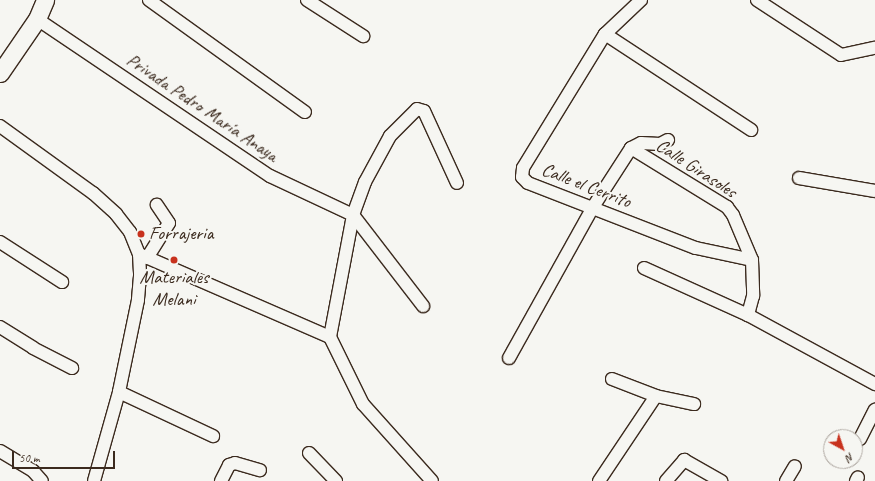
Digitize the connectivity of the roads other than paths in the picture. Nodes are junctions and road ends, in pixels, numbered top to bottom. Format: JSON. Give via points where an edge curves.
{"nodes":[{"id":1,"x":45,"y":0,"type":"edge"},
{"id":2,"x":149,"y":0,"type":"edge"},
{"id":3,"x":307,"y":0,"type":"edge"},
{"id":4,"x":641,"y":0,"type":"edge"},
{"id":5,"x":757,"y":0,"type":"edge"},
{"id":6,"x":37,"y":19,"type":"junction"},
{"id":7,"x":605,"y":34,"type":"junction"},
{"id":8,"x":363,"y":36,"type":"dead end"},
{"id":9,"x":873,"y":50,"type":"edge"},
{"id":10,"x":0,"y":73,"type":"edge"},
{"id":11,"x":305,"y":112,"type":"dead end"},
{"id":12,"x":0,"y":126,"type":"edge"},
{"id":13,"x":751,"y":130,"type":"dead end"},
{"id":14,"x":668,"y":140,"type":"dead end"},
{"id":15,"x":631,"y":148,"type":"junction"},
{"id":16,"x":799,"y":178,"type":"dead end"},
{"id":17,"x":457,"y":183,"type":"dead end"},
{"id":18,"x":875,"y":191,"type":"edge"},
{"id":19,"x":157,"y":205,"type":"dead end"},
{"id":20,"x":593,"y":207,"type":"junction"},
{"id":21,"x":353,"y":215,"type":"junction"},
{"id":22,"x":0,"y":242,"type":"edge"},
{"id":23,"x":143,"y":256,"type":"junction"},
{"id":24,"x":752,"y":260,"type":"junction"},
{"id":25,"x":644,"y":268,"type":"dead end"},
{"id":26,"x":62,"y":282,"type":"dead end"},
{"id":27,"x":423,"y":306,"type":"dead end"},
{"id":28,"x":748,"y":315,"type":"junction"},
{"id":29,"x":0,"y":327,"type":"edge"},
{"id":30,"x":330,"y":337,"type":"junction"},
{"id":31,"x":509,"y":358,"type":"dead end"},
{"id":32,"x":72,"y":368,"type":"dead end"},
{"id":33,"x":612,"y":379,"type":"dead end"},
{"id":34,"x":875,"y":384,"type":"edge"},
{"id":35,"x":119,"y":392,"type":"junction"},
{"id":36,"x":656,"y":396,"type":"junction"},
{"id":37,"x":694,"y":404,"type":"dead end"},
{"id":38,"x":875,"y":410,"type":"edge"},
{"id":39,"x":863,"y":433,"type":"edge"},
{"id":40,"x":213,"y":436,"type":"dead end"},
{"id":41,"x":0,"y":451,"type":"edge"},
{"id":42,"x":309,"y":453,"type":"dead end"},
{"id":43,"x":795,"y":466,"type":"dead end"},
{"id":44,"x":260,"y":470,"type":"dead end"},
{"id":45,"x":42,"y":481,"type":"edge"},
{"id":46,"x":94,"y":481,"type":"edge"},
{"id":47,"x":221,"y":481,"type":"edge"},
{"id":48,"x":336,"y":481,"type":"edge"},
{"id":49,"x":432,"y":481,"type":"edge"},
{"id":50,"x":599,"y":481,"type":"edge"},
{"id":51,"x":666,"y":481,"type":"edge"},
{"id":52,"x":721,"y":481,"type":"edge"},
{"id":53,"x":786,"y":481,"type":"edge"}],
"edges":[{"from":1,"to":6,"type":"main road"},
{"from":2,"to":11,"type":"street"},
{"from":3,"to":8,"type":"street"},
{"from":4,"to":7,"type":"street","name":"Calle el Cerrito"},
{"from":5,"to":9,"type":"street","via":[[841,55]]},
{"from":6,"to":10,"type":"main road"},
{"from":6,"to":21,"type":"street","name":"Privada Pedro María Anaya","via":[[270,176]]},
{"from":7,"to":13,"type":"street"},
{"from":7,"to":20,"type":"street","name":"Calle el Cerrito","via":[[523,168],[522,177],[528,183]]},
{"from":12,"to":23,"type":"street","via":[[93,193],[116,214],[130,232]]},
{"from":14,"to":15,"type":"street","via":[[660,144],[641,143]]},
{"from":15,"to":20,"type":"street"},
{"from":15,"to":24,"type":"street","name":"Calle Girasoles","via":[[727,207],[733,215]]},
{"from":16,"to":18,"type":"street"},
{"from":17,"to":21,"type":"street","via":[[424,111],[417,109],[390,136],[365,182]]},
{"from":19,"to":23,"type":"street","via":[[169,223]]},
{"from":20,"to":24,"type":"street","name":"Calle el Cerrito","via":[[696,248]]},
{"from":20,"to":31,"type":"street"},
{"from":21,"to":27,"type":"street"},
{"from":21,"to":30,"type":"street"},
{"from":22,"to":26,"type":"street"},
{"from":23,"to":30,"type":"street"},
{"from":23,"to":35,"type":"street","via":[[138,300]]},
{"from":24,"to":28,"type":"street","name":"Calle Girasoles","via":[[753,296]]},
{"from":25,"to":28,"type":"street"},
{"from":28,"to":34,"type":"street"},
{"from":29,"to":32,"type":"street"},
{"from":30,"to":49,"type":"street","via":[[363,404]]},
{"from":33,"to":36,"type":"street"},
{"from":35,"to":40,"type":"street"},
{"from":35,"to":46,"type":"street"},
{"from":36,"to":37,"type":"street"},
{"from":36,"to":50,"type":"street"},
{"from":38,"to":39,"type":"street"},
{"from":41,"to":45,"type":"street","via":[[33,471]]},
{"from":42,"to":48,"type":"street"},
{"from":43,"to":53,"type":"street"},
{"from":44,"to":47,"type":"street","via":[[235,463],[229,465]]},
{"from":51,"to":52,"type":"street","via":[[684,460]]}]}
